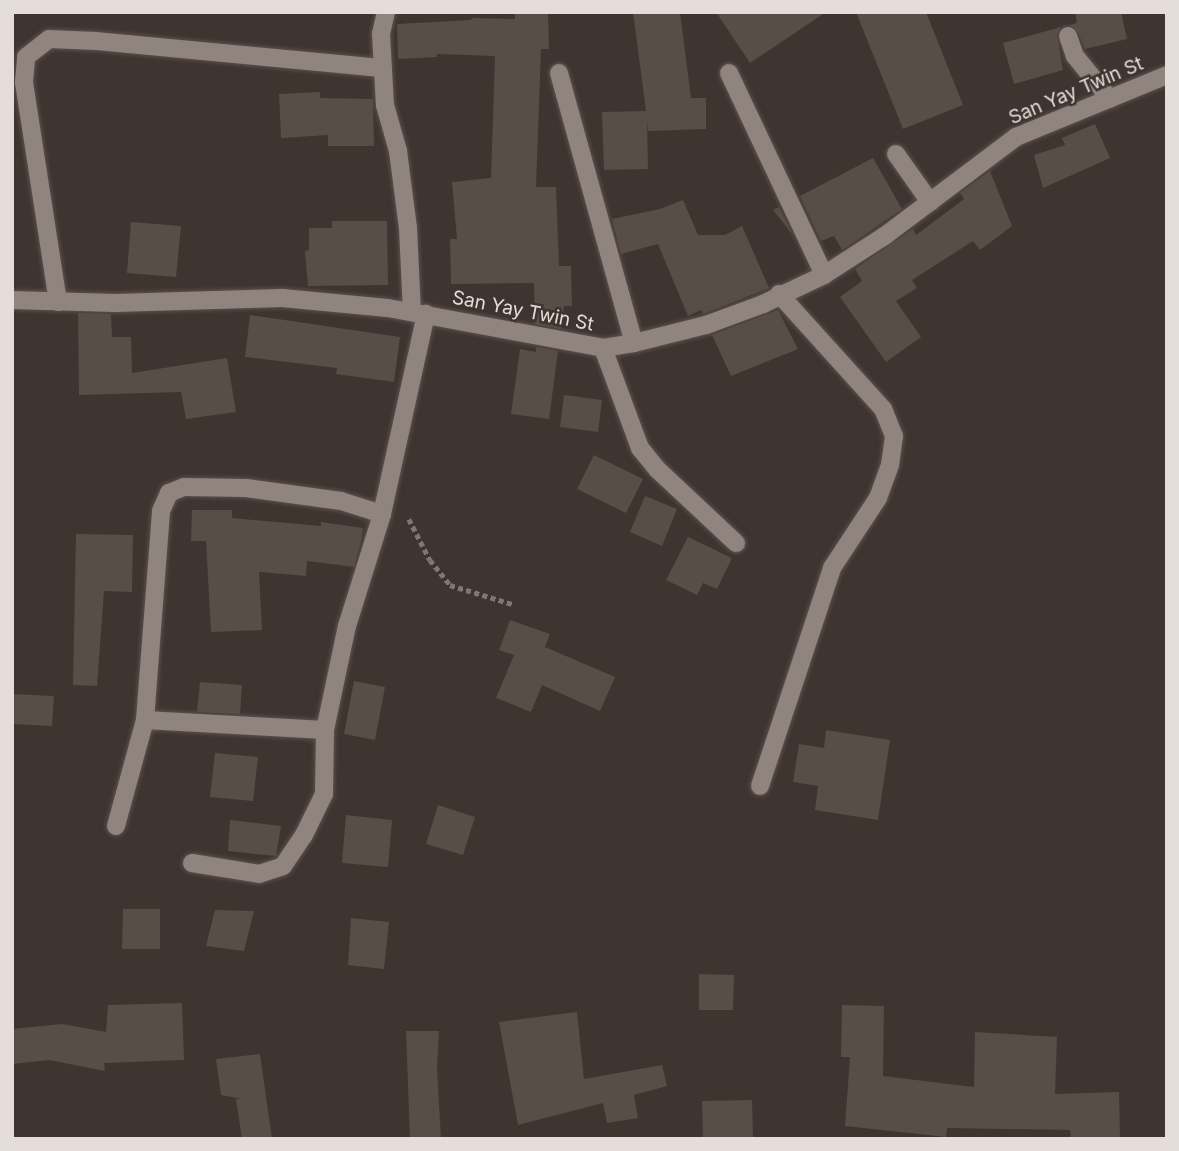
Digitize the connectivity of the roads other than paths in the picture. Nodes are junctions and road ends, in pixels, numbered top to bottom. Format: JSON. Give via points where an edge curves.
{"nodes":[{"id":1,"x":386,"y":12,"type":"edge"},
{"id":2,"x":1068,"y":36,"type":"dead end"},
{"id":3,"x":383,"y":68,"type":"junction"},
{"id":4,"x":729,"y":73,"type":"dead end"},
{"id":5,"x":559,"y":74,"type":"dead end"},
{"id":6,"x":1167,"y":75,"type":"edge"},
{"id":7,"x":1110,"y":99,"type":"junction"},
{"id":8,"x":896,"y":154,"type":"dead end"},
{"id":9,"x":930,"y":202,"type":"junction"},
{"id":10,"x":824,"y":275,"type":"junction"},
{"id":11,"x":779,"y":294,"type":"junction"},
{"id":12,"x":12,"y":300,"type":"edge"},
{"id":13,"x":58,"y":302,"type":"junction"},
{"id":14,"x":419,"y":313,"type":"junction"},
{"id":15,"x":634,"y":343,"type":"junction"},
{"id":16,"x":603,"y":348,"type":"junction"},
{"id":17,"x":382,"y":514,"type":"junction"},
{"id":18,"x":736,"y":542,"type":"dead end"},
{"id":19,"x":145,"y":720,"type":"junction"},
{"id":20,"x":325,"y":730,"type":"junction"},
{"id":21,"x":760,"y":786,"type":"dead end"},
{"id":22,"x":116,"y":825,"type":"dead end"},
{"id":23,"x":192,"y":863,"type":"dead end"}],
"edges":[{"from":1,"to":3,"type":"street"},
{"from":2,"to":7,"type":"street","via":[[1075,55]]},
{"from":3,"to":13,"type":"street","via":[[50,39],[26,57],[24,82]]},
{"from":3,"to":14,"type":"street"},
{"from":4,"to":10,"type":"street"},
{"from":5,"to":15,"type":"street"},
{"from":6,"to":7,"type":"street","name":"San Yay Twin St"},
{"from":7,"to":9,"type":"street","name":"San Yay Twin St","via":[[1016,137]]},
{"from":8,"to":9,"type":"street"},
{"from":9,"to":10,"type":"street","name":"San Yay Twin St"},
{"from":10,"to":11,"type":"street","name":"San Yay Twin St"},
{"from":11,"to":15,"type":"street","name":"San Yay Twin St","via":[[706,325]]},
{"from":11,"to":21,"type":"street","via":[[883,409],[894,436],[878,498],[832,568]]},
{"from":12,"to":13,"type":"street","name":"San Yay Twin St"},
{"from":13,"to":14,"type":"street","name":"San Yay Twin St","via":[[282,298]]},
{"from":14,"to":16,"type":"street","name":"San Yay Twin St"},
{"from":14,"to":17,"type":"street"},
{"from":15,"to":16,"type":"street","name":"San Yay Twin St"},
{"from":16,"to":18,"type":"street","via":[[640,448]]},
{"from":17,"to":19,"type":"street","via":[[341,501],[246,488],[184,487],[169,493],[162,511]]},
{"from":17,"to":20,"type":"street","via":[[347,626]]},
{"from":19,"to":20,"type":"street"},
{"from":19,"to":22,"type":"street"},
{"from":20,"to":23,"type":"street","via":[[324,794],[283,866],[259,874]]}]}
